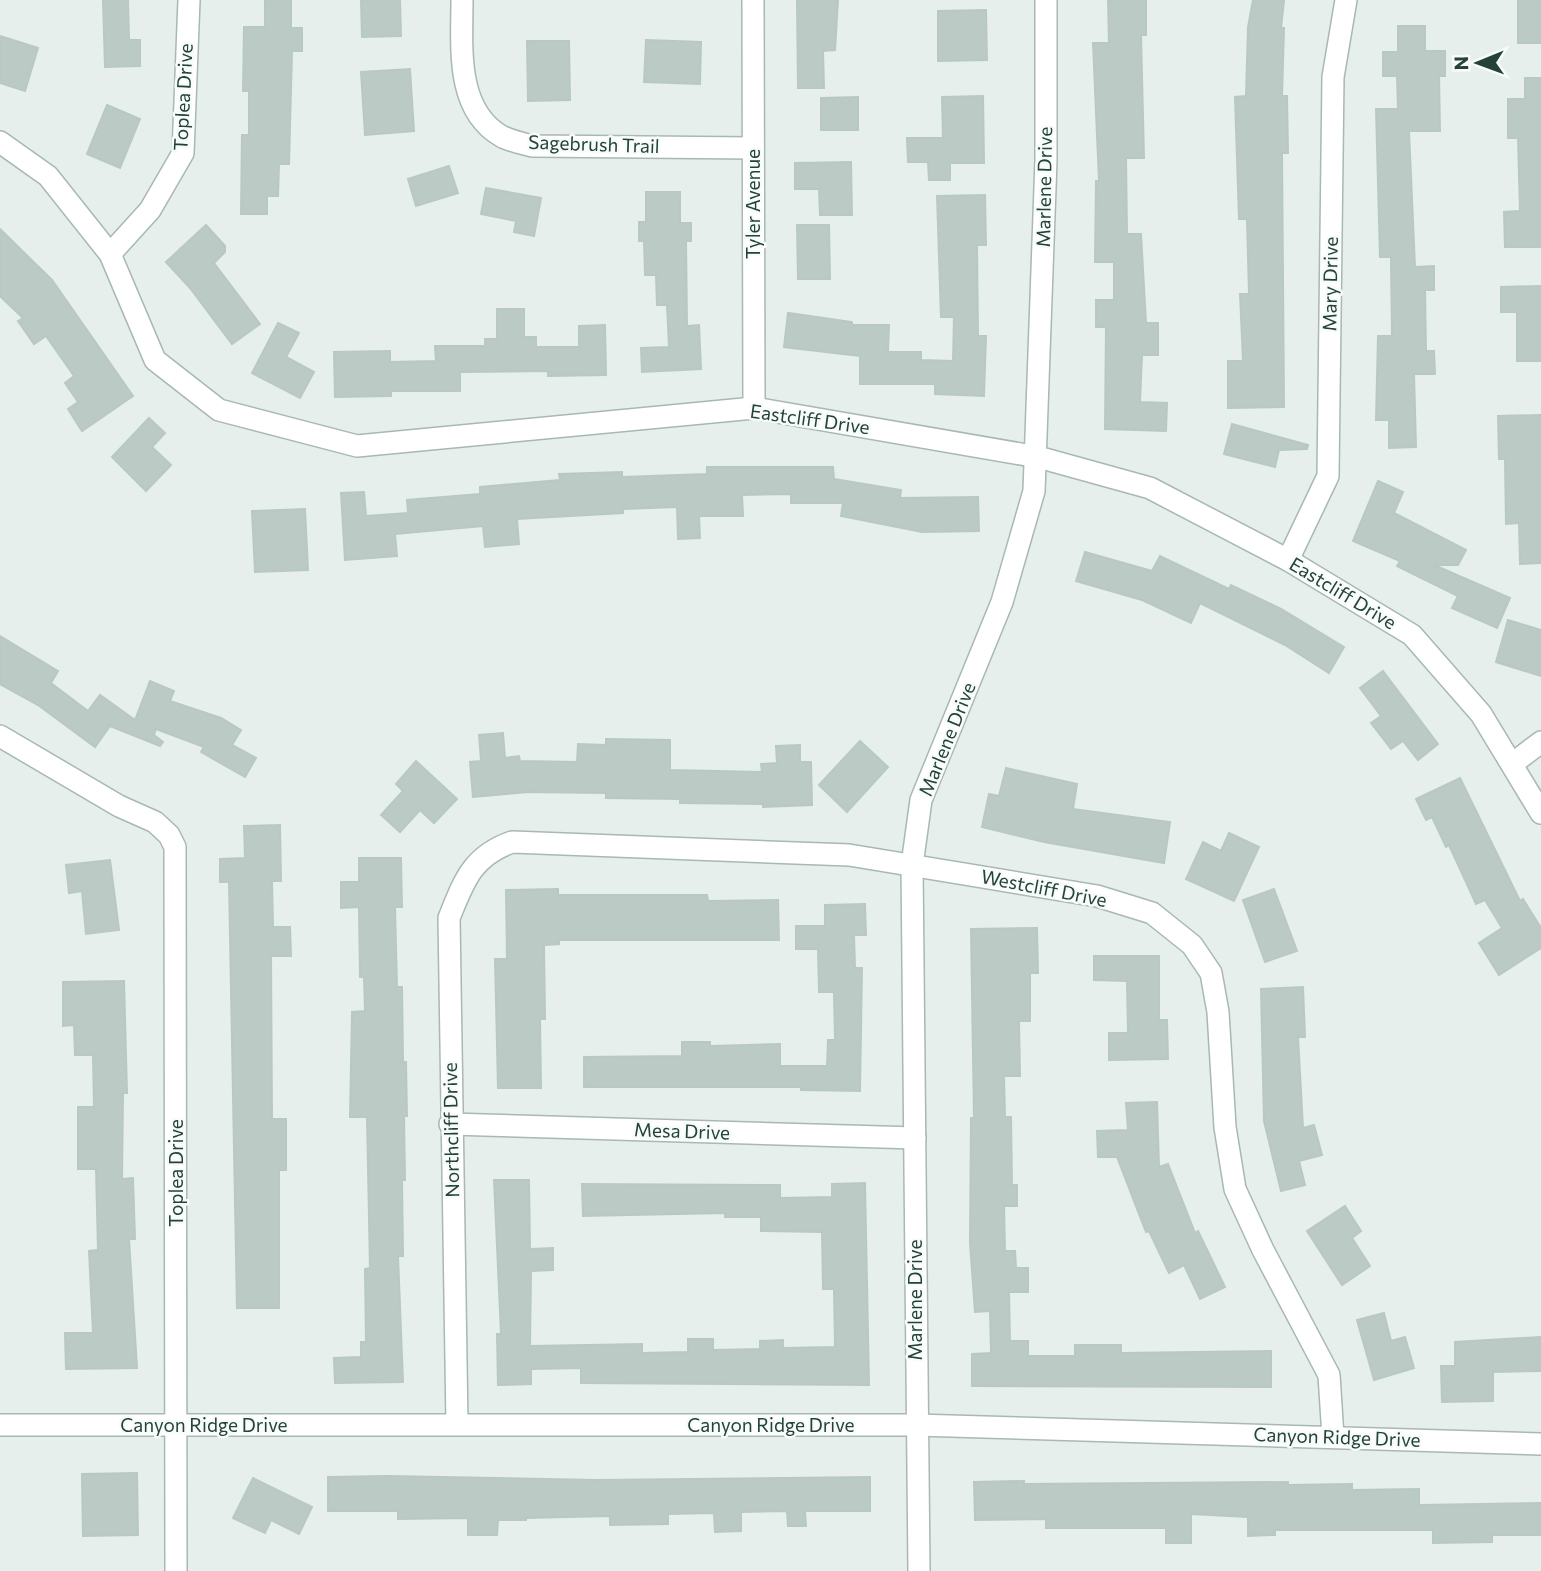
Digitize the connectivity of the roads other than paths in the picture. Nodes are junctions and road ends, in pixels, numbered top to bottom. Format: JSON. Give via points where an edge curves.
{"nodes":[{"id":1,"x":189,"y":0,"type":"edge"},
{"id":2,"x":462,"y":0,"type":"edge"},
{"id":3,"x":753,"y":0,"type":"edge"},
{"id":4,"x":1046,"y":0,"type":"edge"},
{"id":5,"x":1346,"y":0,"type":"edge"},
{"id":6,"x":0,"y":142,"type":"edge"},
{"id":7,"x":753,"y":148,"type":"junction"},
{"id":8,"x":110,"y":254,"type":"junction"},
{"id":9,"x":754,"y":408,"type":"junction"},
{"id":10,"x":1038,"y":457,"type":"junction"},
{"id":11,"x":1288,"y":560,"type":"junction"},
{"id":12,"x":0,"y":736,"type":"edge"},
{"id":13,"x":1541,"y":742,"type":"edge"},
{"id":14,"x":1512,"y":764,"type":"junction"},
{"id":15,"x":1541,"y":813,"type":"edge"},
{"id":16,"x":490,"y":849,"type":"joint"},
{"id":17,"x":912,"y":865,"type":"junction"},
{"id":18,"x":450,"y":1124,"type":"junction"},
{"id":19,"x":915,"y":1138,"type":"junction"},
{"id":20,"x":457,"y":1424,"type":"junction"},
{"id":21,"x":0,"y":1425,"type":"edge"},
{"id":22,"x":176,"y":1425,"type":"junction"},
{"id":23,"x":916,"y":1425,"type":"junction"},
{"id":24,"x":1333,"y":1437,"type":"junction"},
{"id":25,"x":1541,"y":1444,"type":"edge"},
{"id":26,"x":176,"y":1571,"type":"edge"},
{"id":27,"x":919,"y":1571,"type":"edge"}],
"edges":[{"from":1,"to":8,"type":"street","name":"Toplea Drive","via":[[183,153],[150,210]]},
{"from":2,"to":7,"type":"street","name":"Sagebrush Trail","via":[[461,55],[470,100],[484,124],[503,137],[533,146]]},
{"from":3,"to":7,"type":"street","name":"Tyler Avenue"},
{"from":4,"to":10,"type":"street","name":"Marlene Drive"},
{"from":5,"to":11,"type":"street","name":"Mary Drive","via":[[1333,77],[1328,476]]},
{"from":6,"to":8,"type":"street","name":"Eastcliff Drive","via":[[48,176]]},
{"from":7,"to":9,"type":"street","name":"Tyler Avenue"},
{"from":8,"to":9,"type":"street","name":"Eastcliff Drive","via":[[155,360],[219,410],[357,446]]},
{"from":9,"to":10,"type":"street","name":"Eastcliff Drive"},
{"from":10,"to":11,"type":"street","name":"Eastcliff Drive","via":[[1150,488]]},
{"from":10,"to":17,"type":"street","name":"Marlene Drive","via":[[1034,491],[1002,602],[922,800]]},
{"from":11,"to":14,"type":"street","name":"Eastcliff Drive","via":[[1412,635],[1481,714]]},
{"from":12,"to":22,"type":"street","name":"Toplea Drive","via":[[155,822],[175,847]]},
{"from":13,"to":14,"type":"street"},
{"from":14,"to":15,"type":"street","name":"Eastcliff Drive"},
{"from":16,"to":17,"type":"street","name":"Westcliff Drive","via":[[512,842],[607,845],[849,855]]},
{"from":16,"to":18,"type":"street","name":"Northcliff Drive","via":[[477,861],[449,918]]},
{"from":17,"to":19,"type":"street","name":"Marlene Drive"},
{"from":17,"to":24,"type":"street","name":"Westcliff Drive","via":[[1097,896],[1152,913],[1192,945],[1211,973],[1218,1012],[1225,1127],[1235,1189],[1329,1375]]},
{"from":18,"to":19,"type":"street","name":"Mesa Drive"},
{"from":18,"to":20,"type":"street","name":"Northcliff Drive"},
{"from":19,"to":23,"type":"street","name":"Marlene Drive"},
{"from":20,"to":22,"type":"street","name":"Canyon Ridge Drive"},
{"from":20,"to":23,"type":"street","name":"Canyon Ridge Drive"},
{"from":21,"to":22,"type":"street","name":"Canyon Ridge Drive"},
{"from":22,"to":26,"type":"street","name":"Toplea Drive"},
{"from":23,"to":24,"type":"street","name":"Canyon Ridge Drive"},
{"from":23,"to":27,"type":"street","name":"Marlene Drive"},
{"from":24,"to":25,"type":"street","name":"Canyon Ridge Drive"}]}
